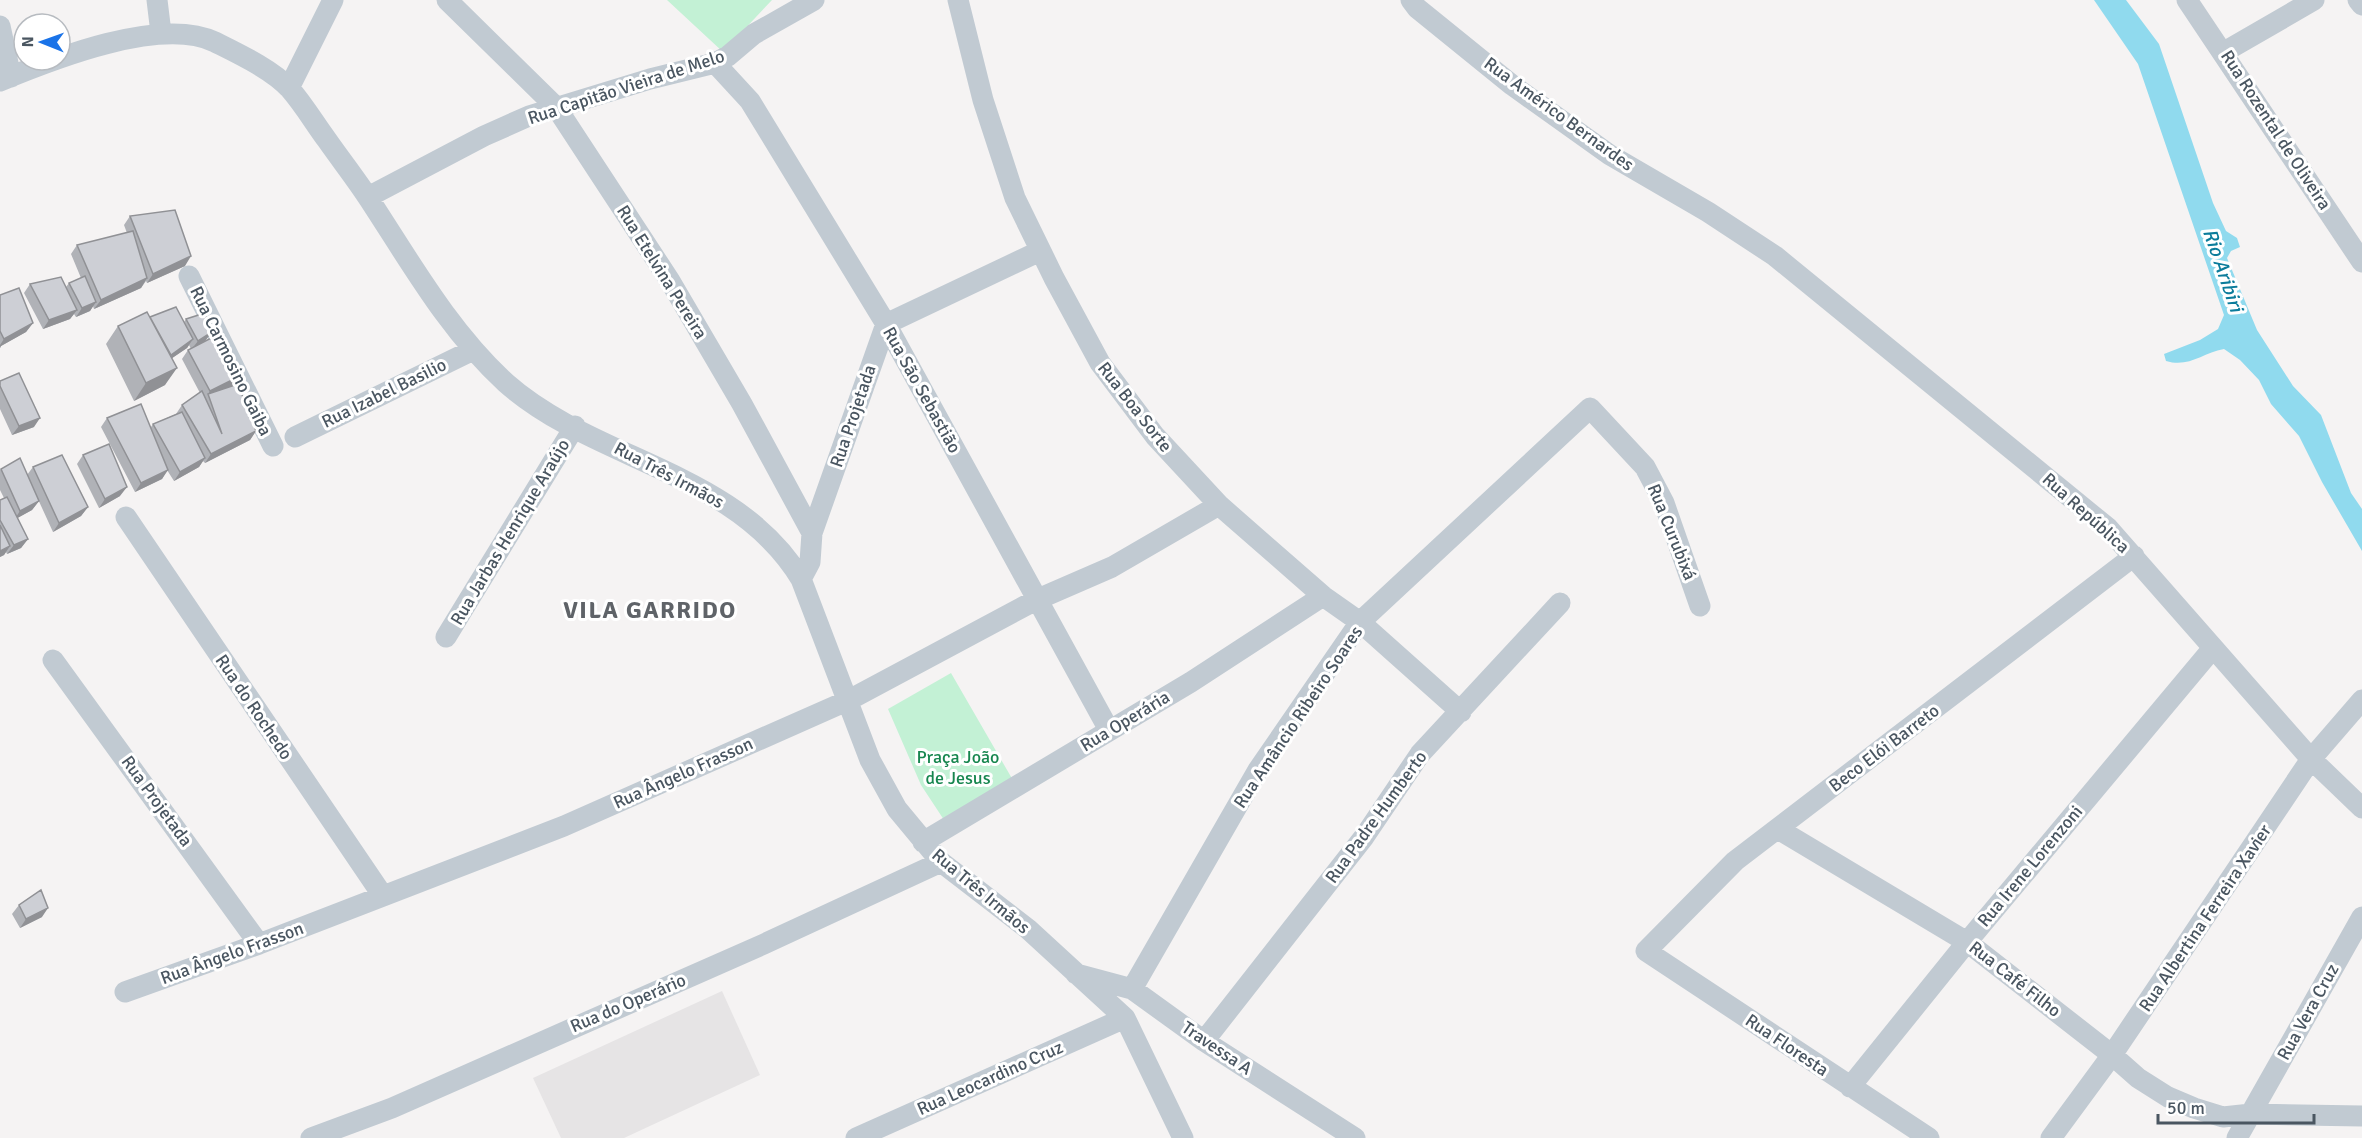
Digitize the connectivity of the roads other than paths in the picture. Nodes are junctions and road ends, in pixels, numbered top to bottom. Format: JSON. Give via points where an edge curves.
{"nodes":[{"id":1,"x":157,"y":0,"type":"edge"},
{"id":2,"x":333,"y":0,"type":"edge"},
{"id":3,"x":447,"y":0,"type":"edge"},
{"id":4,"x":814,"y":0,"type":"edge"},
{"id":5,"x":958,"y":0,"type":"edge"},
{"id":6,"x":1411,"y":0,"type":"edge"},
{"id":7,"x":2187,"y":0,"type":"edge"},
{"id":8,"x":2314,"y":0,"type":"edge"},
{"id":9,"x":2358,"y":0,"type":"edge"},
{"id":10,"x":2362,"y":5,"type":"edge"},
{"id":11,"x":0,"y":26,"type":"edge"},
{"id":12,"x":161,"y":33,"type":"junction"},
{"id":13,"x":2224,"y":52,"type":"junction"},
{"id":14,"x":715,"y":63,"type":"junction"},
{"id":15,"x":5,"y":79,"type":"edge"},
{"id":16,"x":289,"y":88,"type":"junction"},
{"id":17,"x":556,"y":107,"type":"junction"},
{"id":18,"x":368,"y":197,"type":"junction"},
{"id":19,"x":1040,"y":251,"type":"junction"},
{"id":20,"x":1775,"y":256,"type":"joint"},
{"id":21,"x":2362,"y":262,"type":"edge"},
{"id":22,"x":189,"y":276,"type":"dead end"},
{"id":23,"x":886,"y":324,"type":"junction"},
{"id":24,"x":473,"y":350,"type":"junction"},
{"id":25,"x":1590,"y":408,"type":"joint"},
{"id":26,"x":575,"y":426,"type":"junction"},
{"id":27,"x":295,"y":437,"type":"dead end"},
{"id":28,"x":273,"y":446,"type":"dead end"},
{"id":29,"x":1219,"y":505,"type":"junction"},
{"id":30,"x":126,"y":517,"type":"dead end"},
{"id":31,"x":812,"y":532,"type":"junction"},
{"id":32,"x":2134,"y":556,"type":"junction"},
{"id":33,"x":801,"y":579,"type":"junction"},
{"id":34,"x":1323,"y":596,"type":"junction"},
{"id":35,"x":1036,"y":600,"type":"junction"},
{"id":36,"x":1560,"y":603,"type":"dead end"},
{"id":37,"x":1700,"y":606,"type":"dead end"},
{"id":38,"x":1360,"y":621,"type":"junction"},
{"id":39,"x":446,"y":637,"type":"dead end"},
{"id":40,"x":2213,"y":648,"type":"junction"},
{"id":41,"x":53,"y":660,"type":"dead end"},
{"id":42,"x":849,"y":700,"type":"junction"},
{"id":43,"x":2362,"y":700,"type":"edge"},
{"id":44,"x":1461,"y":712,"type":"junction"},
{"id":45,"x":1109,"y":730,"type":"junction"},
{"id":46,"x":2311,"y":759,"type":"junction"},
{"id":47,"x":2362,"y":808,"type":"edge"},
{"id":48,"x":1778,"y":829,"type":"junction"},
{"id":49,"x":923,"y":842,"type":"junction"},
{"id":50,"x":941,"y":861,"type":"junction"},
{"id":51,"x":383,"y":896,"type":"junction"},
{"id":52,"x":2362,"y":916,"type":"edge"},
{"id":53,"x":1967,"y":942,"type":"junction"},
{"id":54,"x":259,"y":944,"type":"junction"},
{"id":55,"x":1646,"y":951,"type":"joint"},
{"id":56,"x":1073,"y":973,"type":"junction"},
{"id":57,"x":1132,"y":989,"type":"junction"},
{"id":58,"x":125,"y":992,"type":"dead end"},
{"id":59,"x":1125,"y":1018,"type":"junction"},
{"id":60,"x":1204,"y":1041,"type":"junction"},
{"id":61,"x":2112,"y":1055,"type":"junction"},
{"id":62,"x":1850,"y":1087,"type":"junction"},
{"id":63,"x":2251,"y":1114,"type":"junction"},
{"id":64,"x":2362,"y":1116,"type":"edge"},
{"id":65,"x":311,"y":1138,"type":"edge"},
{"id":66,"x":856,"y":1138,"type":"edge"},
{"id":67,"x":1183,"y":1138,"type":"edge"},
{"id":68,"x":1356,"y":1138,"type":"edge"},
{"id":69,"x":1929,"y":1138,"type":"edge"},
{"id":70,"x":2050,"y":1138,"type":"edge"},
{"id":71,"x":2237,"y":1138,"type":"edge"}],
"edges":[{"from":1,"to":12,"type":"street"},
{"from":2,"to":16,"type":"street"},
{"from":3,"to":17,"type":"street","name":"Rua Etelvina Pereira"},
{"from":4,"to":14,"type":"street","name":"Rua Capitão Vieira de Melo","via":[[754,34]]},
{"from":5,"to":19,"type":"street","name":"Rua Boa Sorte","via":[[1001,158]]},
{"from":6,"to":20,"type":"street","name":"Rua Américo Bernardes","via":[[1512,85],[1610,155]]},
{"from":7,"to":13,"type":"street","name":"Rua Rozental de Oliveira"},
{"from":8,"to":13,"type":"street"},
{"from":9,"to":10,"type":"street"},
{"from":11,"to":15,"type":"street"},
{"from":12,"to":15,"type":"street","name":"Rua Três Irmãos","via":[[122,39]]},
{"from":12,"to":16,"type":"street","name":"Rua Três Irmãos","via":[[213,41]]},
{"from":13,"to":21,"type":"street","name":"Rua Rozental de Oliveira"},
{"from":14,"to":17,"type":"street","name":"Rua Capitão Vieira de Melo"},
{"from":14,"to":23,"type":"street","name":"Rua São Sebastião","via":[[750,101]]},
{"from":16,"to":18,"type":"street","name":"Rua Três Irmãos"},
{"from":17,"to":18,"type":"street","name":"Rua Capitão Vieira de Melo","via":[[484,136]]},
{"from":17,"to":31,"type":"street","name":"Rua Etelvina Pereira","via":[[670,281]]},
{"from":18,"to":24,"type":"street","name":"Rua Três Irmãos","via":[[440,308]]},
{"from":19,"to":23,"type":"street"},
{"from":19,"to":29,"type":"street","name":"Rua Boa Sorte","via":[[1100,363],[1155,436]]},
{"from":20,"to":32,"type":"street","name":"Rua República","via":[[2090,513]]},
{"from":22,"to":28,"type":"street","name":"Rua Carmosino Gaiba"},
{"from":23,"to":31,"type":"street","name":"Rua Projetada"},
{"from":23,"to":35,"type":"street","name":"Rua São Sebastião"},
{"from":24,"to":26,"type":"street","name":"Rua Três Irmãos","via":[[507,384],[540,408]]},
{"from":24,"to":27,"type":"street","name":"Rua Izabel Basilio"},
{"from":25,"to":37,"type":"street","name":"Rua Curubixá","via":[[1645,467],[1664,503]]},
{"from":25,"to":38,"type":"street","name":"Rua Amâncio Ribeiro Soares"},
{"from":26,"to":33,"type":"street","name":"Rua Três Irmãos","via":[[715,497],[756,524],[789,558]]},
{"from":26,"to":39,"type":"street","name":"Rua Jarbas Henrique Araújo"},
{"from":29,"to":34,"type":"street","name":"Rua Boa Sorte"},
{"from":29,"to":35,"type":"street","name":"Rua Ângelo Frasson","via":[[1112,567]]},
{"from":30,"to":51,"type":"street","name":"Rua do Rochedo"},
{"from":31,"to":33,"type":"street","via":[[810,562]]},
{"from":32,"to":40,"type":"street","name":"Rua República"},
{"from":32,"to":48,"type":"street","name":"Beco Elói Barreto"},
{"from":33,"to":42,"type":"street","name":"Rua Três Irmãos"},
{"from":34,"to":38,"type":"street","name":"Rua Boa Sorte"},
{"from":34,"to":45,"type":"street","name":"Rua Operária"},
{"from":35,"to":42,"type":"street","name":"Rua Ângelo Frasson"},
{"from":35,"to":45,"type":"street","name":"Rua São Sebastião"},
{"from":36,"to":44,"type":"street","name":"Rua Padre Humberto"},
{"from":38,"to":44,"type":"street","name":"Rua Boa Sorte"},
{"from":38,"to":57,"type":"street","name":"Rua Amâncio Ribeiro Soares","via":[[1258,770]]},
{"from":40,"to":46,"type":"street","name":"Rua República"},
{"from":40,"to":53,"type":"street","name":"Rua Irene Lorenzoni"},
{"from":41,"to":54,"type":"street","name":"Rua Projetada"},
{"from":42,"to":49,"type":"street","name":"Rua Três Irmãos","via":[[870,760],[897,809]]},
{"from":42,"to":51,"type":"street","name":"Rua Ângelo Frasson","via":[[564,826]]},
{"from":43,"to":46,"type":"street","name":"Rua Albertina Ferreira Xavier"},
{"from":44,"to":60,"type":"street","name":"Rua Padre Humberto","via":[[1420,754],[1365,837]]},
{"from":45,"to":49,"type":"street","name":"Rua Operária"},
{"from":46,"to":47,"type":"street","name":"Rua República"},
{"from":46,"to":61,"type":"street","name":"Rua Albertina Ferreira Xavier"},
{"from":48,"to":53,"type":"street","name":"Rua Café Filho"},
{"from":48,"to":55,"type":"street","name":"Beco Elói Barreto","via":[[1735,861]]},
{"from":49,"to":50,"type":"street","name":"Rua Três Irmãos"},
{"from":50,"to":56,"type":"street","name":"Rua Três Irmãos","via":[[1028,929]]},
{"from":50,"to":65,"type":"street","name":"Rua do Operário","via":[[764,944],[392,1108]]},
{"from":51,"to":54,"type":"street","name":"Rua Ângelo Frasson"},
{"from":52,"to":63,"type":"street","name":"Rua Vera Cruz"},
{"from":53,"to":61,"type":"street","name":"Rua Café Filho"},
{"from":53,"to":62,"type":"street","name":"Rua Irene Lorenzoni"},
{"from":54,"to":58,"type":"street","name":"Rua Ângelo Frasson"},
{"from":55,"to":62,"type":"street","name":"Rua Floresta"},
{"from":56,"to":57,"type":"street","name":"Travessa A"},
{"from":56,"to":59,"type":"street","name":"Rua Três Irmãos"},
{"from":57,"to":60,"type":"street","name":"Travessa A"},
{"from":59,"to":66,"type":"street","name":"Rua Leocardino Cruz"},
{"from":59,"to":67,"type":"street","name":"Rua Três Irmãos"},
{"from":60,"to":68,"type":"street","name":"Travessa A"},
{"from":61,"to":63,"type":"street","name":"Rua Café Filho","via":[[2168,1097],[2223,1117]]},
{"from":61,"to":70,"type":"street","name":"Rua Albertina Ferreira Xavier"},
{"from":62,"to":69,"type":"street","name":"Rua Floresta"},
{"from":63,"to":64,"type":"street","name":"Rua Café Filho"},
{"from":63,"to":71,"type":"street","name":"Rua Vera Cruz"}]}
